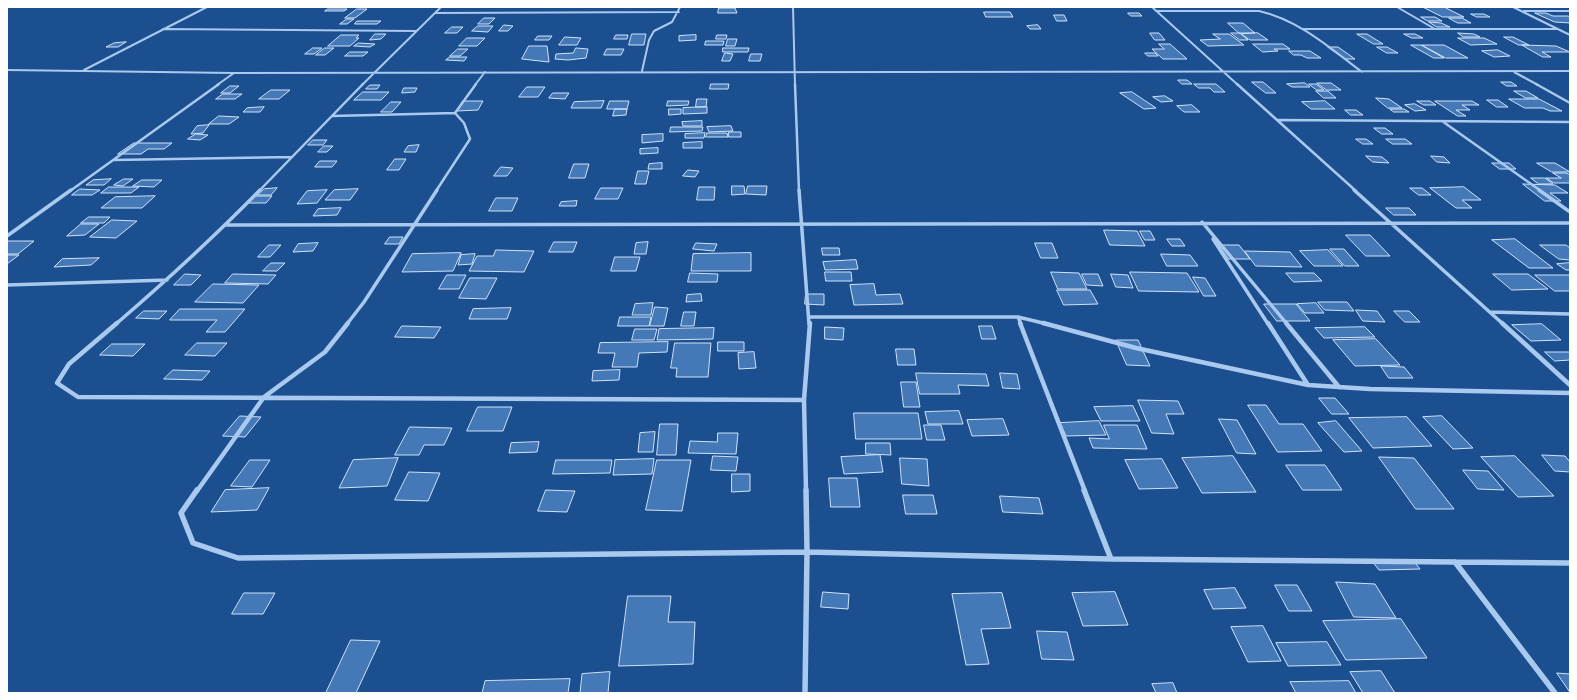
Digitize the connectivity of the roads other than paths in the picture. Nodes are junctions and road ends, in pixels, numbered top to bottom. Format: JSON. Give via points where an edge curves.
{"nodes":[{"id":1,"x":206,"y":7,"type":"edge"},
{"id":2,"x":441,"y":7,"type":"edge"},
{"id":3,"x":680,"y":7,"type":"edge"},
{"id":4,"x":793,"y":7,"type":"edge"},
{"id":5,"x":1152,"y":7,"type":"edge"},
{"id":6,"x":1397,"y":7,"type":"edge"},
{"id":7,"x":1513,"y":7,"type":"edge"},
{"id":8,"x":1156,"y":10,"type":"junction"},
{"id":9,"x":1522,"y":11,"type":"junction"},
{"id":10,"x":1570,"y":11,"type":"edge"},
{"id":11,"x":679,"y":12,"type":"junction"},
{"id":12,"x":435,"y":13,"type":"junction"},
{"id":13,"x":1303,"y":29,"type":"junction"},
{"id":14,"x":1436,"y":29,"type":"junction"},
{"id":15,"x":163,"y":30,"type":"junction"},
{"id":16,"x":1557,"y":30,"type":"junction"},
{"id":17,"x":416,"y":31,"type":"junction"},
{"id":18,"x":1570,"y":35,"type":"edge"},
{"id":19,"x":7,"y":70,"type":"edge"},
{"id":20,"x":83,"y":71,"type":"junction"},
{"id":21,"x":642,"y":71,"type":"junction"},
{"id":22,"x":794,"y":71,"type":"junction"},
{"id":23,"x":1224,"y":71,"type":"junction"},
{"id":24,"x":1570,"y":71,"type":"edge"},
{"id":25,"x":485,"y":72,"type":"junction"},
{"id":26,"x":1362,"y":72,"type":"junction"},
{"id":27,"x":1513,"y":72,"type":"junction"},
{"id":28,"x":234,"y":73,"type":"junction"},
{"id":29,"x":374,"y":73,"type":"junction"},
{"id":30,"x":1570,"y":102,"type":"edge"},
{"id":31,"x":455,"y":113,"type":"junction"},
{"id":32,"x":332,"y":116,"type":"junction"},
{"id":33,"x":1278,"y":120,"type":"junction"},
{"id":34,"x":1441,"y":121,"type":"junction"},
{"id":35,"x":1570,"y":122,"type":"edge"},
{"id":36,"x":292,"y":157,"type":"junction"},
{"id":37,"x":114,"y":160,"type":"junction"},
{"id":38,"x":1570,"y":212,"type":"edge"},
{"id":39,"x":1202,"y":222,"type":"junction"},
{"id":40,"x":1392,"y":222,"type":"junction"},
{"id":41,"x":1570,"y":223,"type":"edge"},
{"id":42,"x":226,"y":225,"type":"junction"},
{"id":43,"x":413,"y":225,"type":"junction"},
{"id":44,"x":801,"y":225,"type":"junction"},
{"id":45,"x":7,"y":236,"type":"edge"},
{"id":46,"x":167,"y":280,"type":"junction"},
{"id":47,"x":7,"y":285,"type":"edge"},
{"id":48,"x":1490,"y":312,"type":"junction"},
{"id":49,"x":1570,"y":314,"type":"edge"},
{"id":50,"x":810,"y":317,"type":"junction"},
{"id":51,"x":1018,"y":317,"type":"junction"},
{"id":52,"x":1308,"y":385,"type":"junction"},
{"id":53,"x":1570,"y":385,"type":"edge"},
{"id":54,"x":1339,"y":387,"type":"junction"},
{"id":55,"x":1570,"y":393,"type":"edge"},
{"id":56,"x":264,"y":397,"type":"junction"},
{"id":57,"x":804,"y":400,"type":"junction"},
{"id":58,"x":807,"y":552,"type":"junction"},
{"id":59,"x":1112,"y":559,"type":"junction"},
{"id":60,"x":1455,"y":562,"type":"junction"},
{"id":61,"x":1570,"y":563,"type":"edge"},
{"id":62,"x":805,"y":693,"type":"edge"},
{"id":63,"x":1555,"y":693,"type":"edge"}],
"edges":[{"from":1,"to":15,"type":"street"},
{"from":2,"to":12,"type":"street"},
{"from":3,"to":11,"type":"street"},
{"from":4,"to":22,"type":"street"},
{"from":5,"to":8,"type":"street"},
{"from":6,"to":14,"type":"street"},
{"from":7,"to":9,"type":"street"},
{"from":8,"to":13,"type":"street","via":[[1265,12]]},
{"from":8,"to":23,"type":"street"},
{"from":9,"to":10,"type":"street"},
{"from":9,"to":16,"type":"street"},
{"from":11,"to":12,"type":"street"},
{"from":11,"to":21,"type":"street","via":[[672,22],[654,30]]},
{"from":12,"to":17,"type":"street"},
{"from":13,"to":14,"type":"street"},
{"from":13,"to":26,"type":"street"},
{"from":14,"to":16,"type":"street"},
{"from":15,"to":17,"type":"street"},
{"from":15,"to":20,"type":"street"},
{"from":16,"to":18,"type":"street"},
{"from":17,"to":29,"type":"street"},
{"from":19,"to":20,"type":"street"},
{"from":20,"to":28,"type":"street"},
{"from":21,"to":22,"type":"street"},
{"from":21,"to":25,"type":"street"},
{"from":22,"to":23,"type":"street"},
{"from":22,"to":44,"type":"street"},
{"from":23,"to":26,"type":"street"},
{"from":23,"to":33,"type":"street"},
{"from":24,"to":27,"type":"street"},
{"from":25,"to":29,"type":"street"},
{"from":25,"to":31,"type":"street"},
{"from":26,"to":27,"type":"street"},
{"from":27,"to":30,"type":"street"},
{"from":28,"to":29,"type":"street"},
{"from":28,"to":37,"type":"street"},
{"from":29,"to":32,"type":"street"},
{"from":31,"to":32,"type":"street"},
{"from":31,"to":43,"type":"street","via":[[464,123],[470,139]]},
{"from":32,"to":36,"type":"street"},
{"from":33,"to":34,"type":"street"},
{"from":33,"to":40,"type":"street"},
{"from":34,"to":35,"type":"street"},
{"from":34,"to":38,"type":"street"},
{"from":36,"to":37,"type":"street"},
{"from":36,"to":42,"type":"street"},
{"from":37,"to":45,"type":"street"},
{"from":39,"to":40,"type":"street"},
{"from":39,"to":44,"type":"street"},
{"from":39,"to":52,"type":"street"},
{"from":39,"to":54,"type":"street"},
{"from":40,"to":41,"type":"street"},
{"from":40,"to":48,"type":"street"},
{"from":42,"to":43,"type":"street"},
{"from":42,"to":46,"type":"street"},
{"from":43,"to":44,"type":"street"},
{"from":43,"to":56,"type":"street","via":[[364,302],[325,352]]},
{"from":44,"to":50,"type":"street"},
{"from":46,"to":47,"type":"street"},
{"from":46,"to":56,"type":"street","via":[[69,364],[57,383],[78,397]]},
{"from":48,"to":49,"type":"street"},
{"from":48,"to":53,"type":"street"},
{"from":50,"to":51,"type":"street"},
{"from":50,"to":57,"type":"street"},
{"from":51,"to":52,"type":"street","via":[[1136,348]]},
{"from":51,"to":59,"type":"street"},
{"from":52,"to":54,"type":"street"},
{"from":54,"to":55,"type":"street"},
{"from":56,"to":57,"type":"street"},
{"from":56,"to":58,"type":"street","via":[[181,513],[193,543],[238,558]]},
{"from":57,"to":58,"type":"street"},
{"from":58,"to":59,"type":"street"},
{"from":58,"to":62,"type":"street"},
{"from":59,"to":60,"type":"street"},
{"from":60,"to":61,"type":"street"},
{"from":60,"to":63,"type":"street"}]}
